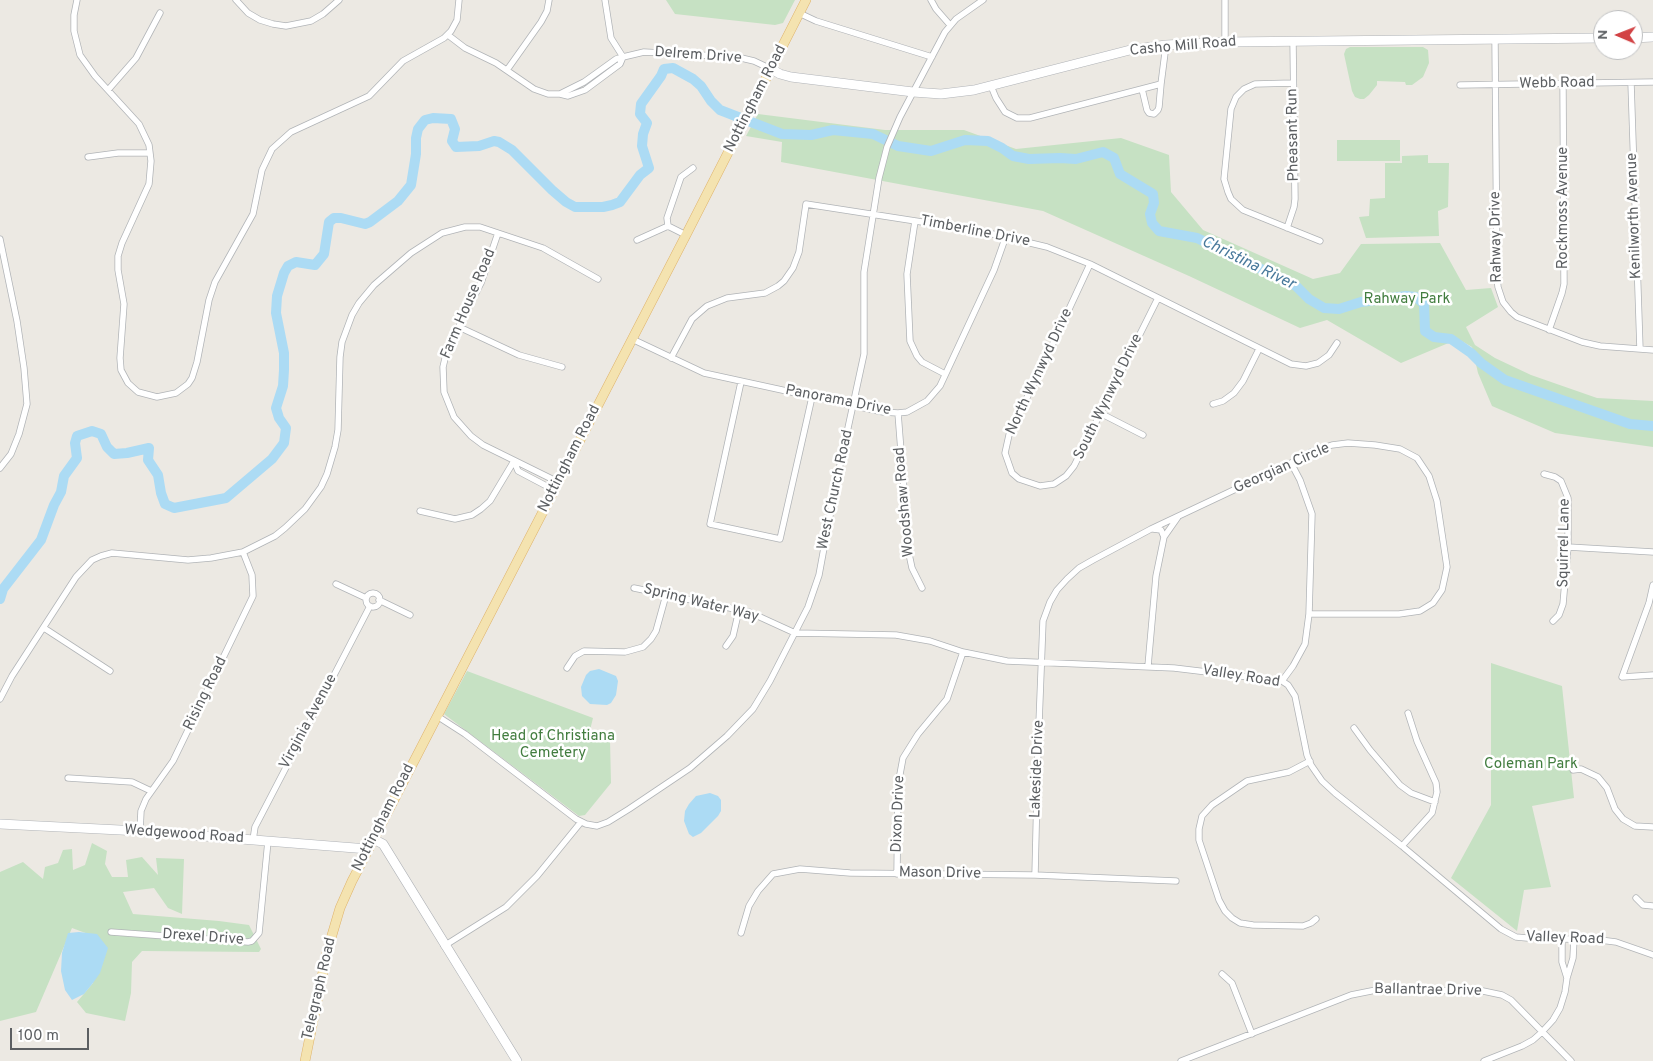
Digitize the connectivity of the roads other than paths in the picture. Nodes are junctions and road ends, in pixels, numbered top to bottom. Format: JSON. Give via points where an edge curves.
{"nodes":[{"id":1,"x":77,"y":0,"type":"edge"},
{"id":2,"x":236,"y":0,"type":"edge"},
{"id":3,"x":339,"y":0,"type":"edge"},
{"id":4,"x":459,"y":0,"type":"edge"},
{"id":5,"x":549,"y":0,"type":"edge"},
{"id":6,"x":605,"y":0,"type":"edge"},
{"id":7,"x":806,"y":0,"type":"edge"},
{"id":8,"x":932,"y":0,"type":"edge"},
{"id":9,"x":983,"y":0,"type":"edge"},
{"id":10,"x":1225,"y":0,"type":"edge"},
{"id":11,"x":160,"y":13,"type":"dead end"},
{"id":12,"x":799,"y":13,"type":"junction"},
{"id":13,"x":950,"y":25,"type":"junction"},
{"id":14,"x":448,"y":35,"type":"junction"},
{"id":15,"x":1593,"y":38,"type":"edge"},
{"id":16,"x":1495,"y":40,"type":"junction"},
{"id":17,"x":1293,"y":41,"type":"junction"},
{"id":18,"x":1225,"y":42,"type":"junction"},
{"id":19,"x":1166,"y":45,"type":"junction"},
{"id":20,"x":932,"y":57,"type":"junction"},
{"id":21,"x":623,"y":58,"type":"junction"},
{"id":22,"x":771,"y":69,"type":"junction"},
{"id":23,"x":507,"y":70,"type":"junction"},
{"id":24,"x":1653,"y":82,"type":"edge"},
{"id":25,"x":1293,"y":83,"type":"junction"},
{"id":26,"x":1631,"y":83,"type":"junction"},
{"id":27,"x":1162,"y":84,"type":"junction"},
{"id":28,"x":1495,"y":84,"type":"junction"},
{"id":29,"x":1563,"y":84,"type":"junction"},
{"id":30,"x":1460,"y":85,"type":"dead end"},
{"id":31,"x":991,"y":86,"type":"junction"},
{"id":32,"x":1142,"y":89,"type":"junction"},
{"id":33,"x":108,"y":90,"type":"junction"},
{"id":34,"x":913,"y":92,"type":"junction"},
{"id":35,"x":150,"y":153,"type":"junction"},
{"id":36,"x":88,"y":157,"type":"dead end"},
{"id":37,"x":693,"y":168,"type":"dead end"},
{"id":38,"x":873,"y":214,"type":"junction"},
{"id":39,"x":915,"y":220,"type":"junction"},
{"id":40,"x":668,"y":226,"type":"junction"},
{"id":41,"x":1287,"y":228,"type":"junction"},
{"id":42,"x":498,"y":233,"type":"junction"},
{"id":43,"x":686,"y":235,"type":"junction"},
{"id":44,"x":1006,"y":236,"type":"junction"},
{"id":45,"x":0,"y":239,"type":"edge"},
{"id":46,"x":637,"y":240,"type":"dead end"},
{"id":47,"x":1320,"y":241,"type":"dead end"},
{"id":48,"x":1090,"y":264,"type":"junction"},
{"id":49,"x":598,"y":279,"type":"dead end"},
{"id":50,"x":1158,"y":298,"type":"junction"},
{"id":51,"x":459,"y":327,"type":"junction"},
{"id":52,"x":1550,"y":330,"type":"junction"},
{"id":53,"x":632,"y":339,"type":"junction"},
{"id":54,"x":1337,"y":344,"type":"dead end"},
{"id":55,"x":1259,"y":349,"type":"junction"},
{"id":56,"x":1640,"y":350,"type":"junction"},
{"id":57,"x":1653,"y":350,"type":"edge"},
{"id":58,"x":671,"y":358,"type":"junction"},
{"id":59,"x":562,"y":367,"type":"dead end"},
{"id":60,"x":945,"y":374,"type":"junction"},
{"id":61,"x":741,"y":382,"type":"junction"},
{"id":62,"x":812,"y":397,"type":"junction"},
{"id":63,"x":1213,"y":404,"type":"dead end"},
{"id":64,"x":854,"y":406,"type":"junction"},
{"id":65,"x":898,"y":413,"type":"junction"},
{"id":66,"x":1100,"y":413,"type":"junction"},
{"id":67,"x":1143,"y":435,"type":"dead end"},
{"id":68,"x":514,"y":461,"type":"junction"},
{"id":69,"x":1291,"y":463,"type":"junction"},
{"id":70,"x":0,"y":468,"type":"edge"},
{"id":71,"x":1544,"y":474,"type":"dead end"},
{"id":72,"x":1019,"y":479,"type":"joint"},
{"id":73,"x":556,"y":486,"type":"junction"},
{"id":74,"x":420,"y":511,"type":"dead end"},
{"id":75,"x":1178,"y":516,"type":"junction"},
{"id":76,"x":1151,"y":529,"type":"junction"},
{"id":77,"x":1164,"y":538,"type":"junction"},
{"id":78,"x":1568,"y":547,"type":"junction"},
{"id":79,"x":243,"y":552,"type":"junction"},
{"id":80,"x":1653,"y":552,"type":"edge"},
{"id":81,"x":336,"y":584,"type":"dead end"},
{"id":82,"x":1653,"y":585,"type":"edge"},
{"id":83,"x":634,"y":588,"type":"dead end"},
{"id":84,"x":922,"y":588,"type":"dead end"},
{"id":85,"x":666,"y":595,"type":"junction"},
{"id":86,"x":366,"y":598,"type":"junction"},
{"id":87,"x":379,"y":600,"type":"junction"},
{"id":88,"x":370,"y":606,"type":"junction"},
{"id":89,"x":739,"y":610,"type":"junction"},
{"id":90,"x":1309,"y":614,"type":"junction"},
{"id":91,"x":410,"y":615,"type":"dead end"},
{"id":92,"x":1553,"y":621,"type":"dead end"},
{"id":93,"x":44,"y":628,"type":"junction"},
{"id":94,"x":795,"y":633,"type":"junction"},
{"id":95,"x":726,"y":646,"type":"dead end"},
{"id":96,"x":963,"y":652,"type":"junction"},
{"id":97,"x":1042,"y":663,"type":"junction"},
{"id":98,"x":1148,"y":666,"type":"junction"},
{"id":99,"x":567,"y":668,"type":"dead end"},
{"id":100,"x":110,"y":671,"type":"dead end"},
{"id":101,"x":1653,"y":675,"type":"edge"},
{"id":102,"x":1282,"y":681,"type":"junction"},
{"id":103,"x":0,"y":699,"type":"edge"},
{"id":104,"x":1408,"y":713,"type":"dead end"},
{"id":105,"x":437,"y":716,"type":"junction"},
{"id":106,"x":1354,"y":728,"type":"dead end"},
{"id":107,"x":1310,"y":761,"type":"junction"},
{"id":108,"x":1573,"y":770,"type":"dead end"},
{"id":109,"x":68,"y":778,"type":"dead end"},
{"id":110,"x":151,"y":791,"type":"junction"},
{"id":111,"x":1435,"y":802,"type":"junction"},
{"id":112,"x":582,"y":822,"type":"junction"},
{"id":113,"x":0,"y":824,"type":"edge"},
{"id":114,"x":1653,"y":827,"type":"edge"},
{"id":115,"x":140,"y":831,"type":"junction"},
{"id":116,"x":373,"y":839,"type":"junction"},
{"id":117,"x":253,"y":840,"type":"junction"},
{"id":118,"x":268,"y":842,"type":"junction"},
{"id":119,"x":1402,"y":846,"type":"junction"},
{"id":120,"x":368,"y":849,"type":"junction"},
{"id":121,"x":897,"y":874,"type":"junction"},
{"id":122,"x":1035,"y":875,"type":"junction"},
{"id":123,"x":1176,"y":881,"type":"dead end"},
{"id":124,"x":1636,"y":898,"type":"dead end"},
{"id":125,"x":1653,"y":906,"type":"edge"},
{"id":126,"x":337,"y":918,"type":"joint"},
{"id":127,"x":1316,"y":919,"type":"dead end"},
{"id":128,"x":111,"y":932,"type":"dead end"},
{"id":129,"x":741,"y":933,"type":"dead end"},
{"id":130,"x":1562,"y":939,"type":"junction"},
{"id":131,"x":1574,"y":939,"type":"junction"},
{"id":132,"x":444,"y":946,"type":"junction"},
{"id":133,"x":1653,"y":955,"type":"edge"},
{"id":134,"x":1222,"y":974,"type":"dead end"},
{"id":135,"x":1566,"y":978,"type":"junction"},
{"id":136,"x":1542,"y":1032,"type":"junction"},
{"id":137,"x":1252,"y":1034,"type":"junction"},
{"id":138,"x":305,"y":1061,"type":"edge"},
{"id":139,"x":517,"y":1061,"type":"edge"},
{"id":140,"x":1181,"y":1061,"type":"edge"},
{"id":141,"x":1484,"y":1061,"type":"edge"},
{"id":142,"x":1571,"y":1061,"type":"edge"}],
"edges":[{"from":1,"to":33,"type":"street","via":[[74,23],[78,48],[89,69]]},
{"from":2,"to":3,"type":"street","via":[[260,20],[286,26],[310,21]]},
{"from":4,"to":14,"type":"street","via":[[457,20]]},
{"from":5,"to":23,"type":"street","via":[[541,22]]},
{"from":6,"to":21,"type":"street","via":[[611,38]]},
{"from":7,"to":12,"type":"main road","name":"Nottingham Road"},
{"from":8,"to":13,"type":"street"},
{"from":9,"to":13,"type":"street"},
{"from":10,"to":18,"type":"street"},
{"from":11,"to":33,"type":"street","via":[[136,58]]},
{"from":12,"to":20,"type":"street"},
{"from":12,"to":22,"type":"main road","name":"Nottingham Road"},
{"from":13,"to":20,"type":"street","name":"West Church Road"},
{"from":14,"to":23,"type":"street","via":[[464,48]]},
{"from":14,"to":35,"type":"street","via":[[403,61],[369,96],[291,132],[272,149],[262,170],[253,214],[212,291],[192,378],[176,394],[157,398],[138,392],[128,383],[121,370],[120,358],[124,304],[118,256],[149,184]]},
{"from":15,"to":16,"type":"street","name":"Casho Mill Road"},
{"from":16,"to":17,"type":"street","name":"Casho Mill Road"},
{"from":16,"to":28,"type":"street","name":"Rahway Drive"},
{"from":17,"to":18,"type":"street","name":"Casho Mill Road"},
{"from":17,"to":25,"type":"street","name":"Pheasant Run"},
{"from":18,"to":19,"type":"street","name":"Casho Mill Road"},
{"from":19,"to":27,"type":"street"},
{"from":19,"to":31,"type":"street","name":"Casho Mill Road","via":[[1130,50]]},
{"from":20,"to":34,"type":"street","name":"West Church Road"},
{"from":21,"to":22,"type":"street","name":"Delrem Drive","via":[[644,52],[738,57]]},
{"from":21,"to":23,"type":"street","via":[[620,64],[585,90],[568,96],[534,89]]},
{"from":22,"to":34,"type":"street","name":"Casho Mill Road","via":[[787,76]]},
{"from":22,"to":43,"type":"main road","name":"Nottingham Road"},
{"from":24,"to":26,"type":"street","name":"Webb Road"},
{"from":25,"to":41,"type":"street","name":"Pheasant Run","via":[[1295,199]]},
{"from":25,"to":41,"type":"street","via":[[1255,84],[1240,92],[1231,109],[1224,171],[1228,192],[1237,205]]},
{"from":26,"to":29,"type":"street","name":"Webb Road"},
{"from":26,"to":56,"type":"street","name":"Kenilworth Avenue"},
{"from":27,"to":32,"type":"street"},
{"from":27,"to":32,"type":"street","via":[[1159,107],[1154,114],[1147,110]]},
{"from":28,"to":29,"type":"street","name":"Webb Road"},
{"from":28,"to":30,"type":"street","name":"Webb Road"},
{"from":28,"to":52,"type":"street","name":"Rahway Drive","via":[[1498,287],[1511,312]]},
{"from":29,"to":52,"type":"street","name":"Rockmoss Avenue","via":[[1564,274],[1562,293]]},
{"from":31,"to":32,"type":"street","via":[[1005,112],[1023,119]]},
{"from":31,"to":34,"type":"street","name":"Casho Mill Road","via":[[951,93]]},
{"from":33,"to":35,"type":"street","via":[[139,124]]},
{"from":34,"to":38,"type":"street","name":"West Church Road","via":[[887,147]]},
{"from":35,"to":36,"type":"street"},
{"from":37,"to":40,"type":"street","via":[[681,177],[667,218]]},
{"from":38,"to":39,"type":"street","name":"Timberline Drive"},
{"from":38,"to":58,"type":"street","name":"Timberline Drive","via":[[806,204],[799,252],[784,281],[765,293],[727,298],[707,306],[692,319]]},
{"from":38,"to":64,"type":"street","name":"West Church Road","via":[[864,281],[864,354]]},
{"from":39,"to":44,"type":"street","name":"Timberline Drive"},
{"from":39,"to":60,"type":"street","via":[[907,274],[910,341],[922,362]]},
{"from":40,"to":43,"type":"street"},
{"from":40,"to":46,"type":"street"},
{"from":41,"to":47,"type":"street"},
{"from":42,"to":49,"type":"street","via":[[543,248]]},
{"from":42,"to":51,"type":"street","name":"Farm House Road","via":[[481,283]]},
{"from":42,"to":79,"type":"street","via":[[465,226],[442,232],[399,262],[366,293],[352,315],[342,342],[338,430],[332,461],[324,480],[305,509],[286,528]]},
{"from":43,"to":53,"type":"main road","name":"Nottingham Road"},
{"from":44,"to":48,"type":"street","name":"Timberline Drive","via":[[1047,246]]},
{"from":44,"to":60,"type":"street","name":"Panorama Drive","via":[[996,266]]},
{"from":45,"to":70,"type":"street","via":[[17,321],[27,404],[11,454]]},
{"from":48,"to":50,"type":"street","name":"Timberline Drive"},
{"from":48,"to":72,"type":"street","name":"North Wynwyd Drive","via":[[1009,435],[1005,452],[1012,473]]},
{"from":50,"to":55,"type":"street","name":"Timberline Drive"},
{"from":50,"to":66,"type":"street","name":"South Wynwyd Drive"},
{"from":51,"to":59,"type":"street","via":[[519,355]]},
{"from":51,"to":68,"type":"street","name":"Farm House Road","via":[[443,366],[443,384],[450,409],[471,436]]},
{"from":52,"to":56,"type":"street","name":"Rahway Drive","via":[[1590,344]]},
{"from":53,"to":58,"type":"street","name":"Panorama Drive"},
{"from":53,"to":73,"type":"main road","name":"Nottingham Road"},
{"from":54,"to":55,"type":"street","name":"Timberline Drive","via":[[1324,359],[1306,366],[1291,364]]},
{"from":55,"to":63,"type":"street","via":[[1234,394]]},
{"from":56,"to":57,"type":"street","name":"Rahway Drive"},
{"from":58,"to":61,"type":"street","name":"Panorama Drive","via":[[698,372]]},
{"from":60,"to":65,"type":"street","name":"Panorama Drive","via":[[927,401],[912,410]]},
{"from":61,"to":62,"type":"street","name":"Panorama Drive"},
{"from":61,"to":62,"type":"street","via":[[710,524],[742,531],[780,539]]},
{"from":62,"to":64,"type":"street","name":"Panorama Drive"},
{"from":64,"to":65,"type":"street","name":"Panorama Drive"},
{"from":64,"to":94,"type":"street","name":"West Church Road","via":[[817,584]]},
{"from":65,"to":84,"type":"street","name":"Woodshaw Road","via":[[909,554]]},
{"from":66,"to":67,"type":"street"},
{"from":66,"to":72,"type":"street","name":"South Wynwyd Drive","via":[[1066,476],[1054,484],[1040,486]]},
{"from":68,"to":73,"type":"street","name":"Farm House Road","via":[[518,471]]},
{"from":68,"to":74,"type":"street","via":[[490,500],[472,515],[455,519]]},
{"from":69,"to":75,"type":"street","name":"Georgian Circle"},
{"from":69,"to":90,"type":"street","via":[[1312,514]]},
{"from":69,"to":90,"type":"street","name":"Georgian Circle","via":[[1311,452],[1348,443],[1400,449],[1417,458],[1429,476],[1438,501],[1445,545],[1447,567],[1442,590],[1433,603],[1420,611]]},
{"from":71,"to":78,"type":"street","name":"Squirrel Lane","via":[[1561,481],[1568,498]]},
{"from":73,"to":105,"type":"main road","name":"Nottingham Road"},
{"from":75,"to":76,"type":"street","name":"Georgian Circle"},
{"from":75,"to":77,"type":"street"},
{"from":76,"to":77,"type":"street","via":[[1161,530]]},
{"from":76,"to":97,"type":"street","name":"Georgian Circle","via":[[1079,568],[1056,590],[1043,621]]},
{"from":77,"to":98,"type":"street","via":[[1156,576]]},
{"from":78,"to":80,"type":"street"},
{"from":78,"to":92,"type":"street","name":"Squirrel Lane","via":[[1564,604]]},
{"from":79,"to":93,"type":"street","via":[[199,560],[122,553],[101,556],[84,567],[76,577]]},
{"from":79,"to":110,"type":"street","name":"Rising Road","via":[[253,582],[250,602],[180,748]]},
{"from":81,"to":86,"type":"street"},
{"from":82,"to":101,"type":"street","via":[[1622,677]]},
{"from":83,"to":85,"type":"street","name":"Spring Water Way"},
{"from":85,"to":89,"type":"street","name":"Spring Water Way"},
{"from":85,"to":99,"type":"street","via":[[656,631],[643,647],[625,652],[584,651],[575,656]]},
{"from":86,"to":87,"type":"street","via":[[373,593]]},
{"from":86,"to":88,"type":"street"},
{"from":87,"to":88,"type":"street","name":"Virginia Avenue","via":[[377,606]]},
{"from":87,"to":91,"type":"street"},
{"from":88,"to":117,"type":"street","name":"Virginia Avenue","via":[[255,827]]},
{"from":89,"to":94,"type":"street","name":"Spring Water Way"},
{"from":89,"to":95,"type":"street","via":[[733,636]]},
{"from":90,"to":102,"type":"street","via":[[1305,644]]},
{"from":93,"to":100,"type":"street"},
{"from":93,"to":103,"type":"street"},
{"from":94,"to":96,"type":"street","name":"Valley Road","via":[[896,635],[930,641]]},
{"from":94,"to":112,"type":"street","name":"West Church Road","via":[[753,709],[713,749],[675,779],[608,822],[593,826]]},
{"from":96,"to":97,"type":"street","name":"Valley Road","via":[[1008,661]]},
{"from":96,"to":121,"type":"street","name":"Dixon Drive","via":[[947,699],[903,758],[898,785]]},
{"from":97,"to":98,"type":"street","name":"Valley Road"},
{"from":97,"to":122,"type":"street","name":"Lakeside Drive"},
{"from":98,"to":102,"type":"street","name":"Valley Road"},
{"from":102,"to":107,"type":"street","name":"Valley Road","via":[[1288,684],[1295,696]]},
{"from":104,"to":111,"type":"street","via":[[1436,783]]},
{"from":105,"to":112,"type":"street"},
{"from":105,"to":116,"type":"main road","name":"Nottingham Road"},
{"from":106,"to":111,"type":"street","via":[[1400,785]]},
{"from":107,"to":119,"type":"street","name":"Valley Road","via":[[1316,773],[1335,793]]},
{"from":107,"to":127,"type":"street","via":[[1288,772],[1247,781],[1202,816],[1199,840],[1219,900],[1232,918],[1253,925],[1303,926]]},
{"from":108,"to":114,"type":"street","via":[[1581,769],[1598,777],[1623,819],[1636,826]]},
{"from":109,"to":110,"type":"street","via":[[132,782]]},
{"from":110,"to":115,"type":"street","name":"Rising Road","via":[[143,805]]},
{"from":111,"to":119,"type":"street","via":[[1432,813]]},
{"from":112,"to":132,"type":"street","via":[[506,907]]},
{"from":113,"to":115,"type":"street","name":"Wedgewood Road"},
{"from":115,"to":117,"type":"street","name":"Wedgewood Road"},
{"from":116,"to":120,"type":"main road","name":"Nottingham Road"},
{"from":116,"to":132,"type":"street","via":[[383,844]]},
{"from":117,"to":118,"type":"street","name":"Wedgewood Road"},
{"from":118,"to":120,"type":"street","name":"Wedgewood Road"},
{"from":118,"to":128,"type":"street","name":"Drexel Drive","via":[[259,933],[252,941]]},
{"from":119,"to":130,"type":"street","name":"Valley Road","via":[[1507,934]]},
{"from":120,"to":126,"type":"main road","name":"Nottingham Road"},
{"from":121,"to":122,"type":"street","name":"Mason Drive"},
{"from":121,"to":129,"type":"street","name":"Mason Drive","via":[[800,870],[773,874],[749,906]]},
{"from":122,"to":123,"type":"street","name":"Mason Drive"},
{"from":124,"to":125,"type":"street","via":[[1643,905]]},
{"from":126,"to":138,"type":"main road","name":"Telegraph Road","via":[[320,980]]},
{"from":130,"to":131,"type":"street","name":"Valley Road"},
{"from":130,"to":135,"type":"street"},
{"from":131,"to":133,"type":"street","name":"Valley Road","via":[[1616,942]]},
{"from":131,"to":135,"type":"street","via":[[1573,958]]},
{"from":132,"to":139,"type":"street"},
{"from":134,"to":137,"type":"street","via":[[1232,984]]},
{"from":135,"to":136,"type":"street","via":[[1560,1008]]},
{"from":136,"to":137,"type":"street","name":"Ballantrae Drive","via":[[1511,1000],[1496,993],[1376,990],[1351,995]]},
{"from":136,"to":141,"type":"street","via":[[1522,1046]]},
{"from":136,"to":142,"type":"street","name":"Ballantrae Drive"},
{"from":137,"to":140,"type":"street","name":"Ballantrae Drive"}]}
